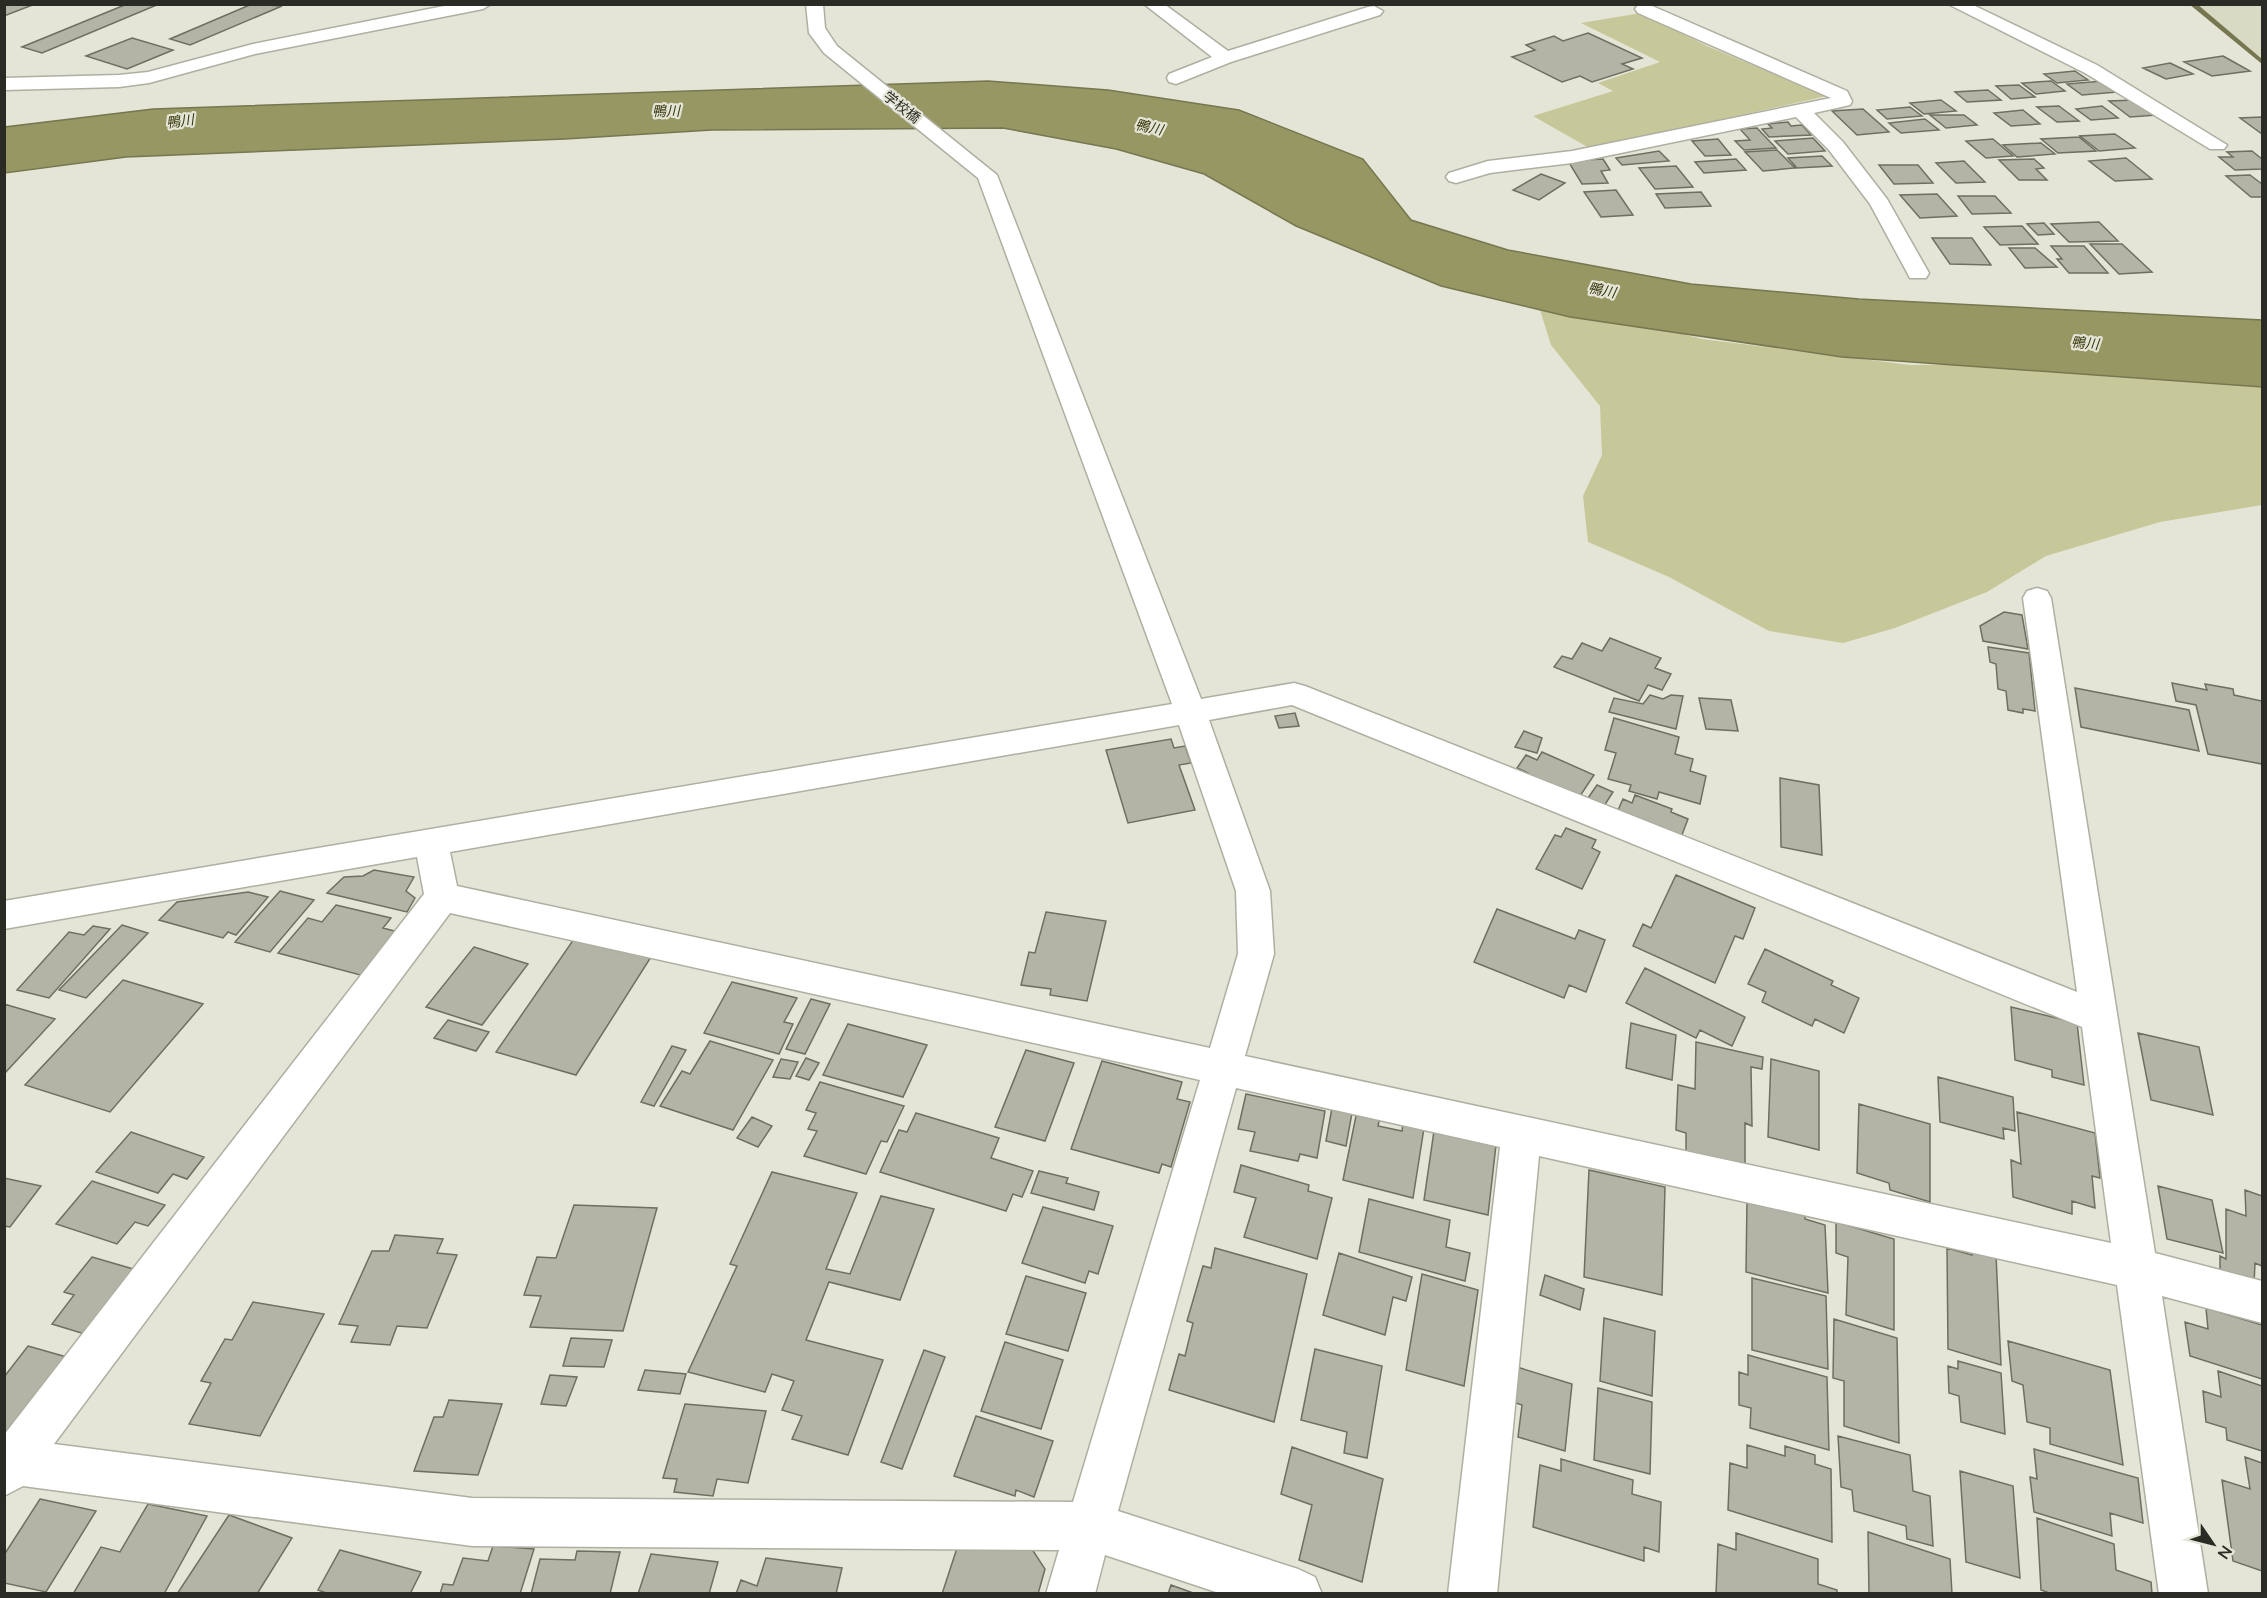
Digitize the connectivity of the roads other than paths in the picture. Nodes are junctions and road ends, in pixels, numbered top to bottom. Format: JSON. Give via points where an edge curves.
{"nodes":[{"id":1,"x":483,"y":4,"type":"edge"},
{"id":2,"x":815,"y":4,"type":"edge"},
{"id":3,"x":1152,"y":4,"type":"edge"},
{"id":4,"x":1670,"y":4,"type":"edge"},
{"id":5,"x":1956,"y":4,"type":"edge"},
{"id":6,"x":1374,"y":11,"type":"dead end"},
{"id":7,"x":1225,"y":58,"type":"junction"},
{"id":8,"x":1176,"y":78,"type":"dead end"},
{"id":9,"x":4,"y":84,"type":"edge"},
{"id":10,"x":1799,"y":109,"type":"junction"},
{"id":11,"x":2217,"y":145,"type":"dead end"},
{"id":12,"x":1456,"y":177,"type":"dead end"},
{"id":13,"x":1918,"y":273,"type":"dead end"},
{"id":14,"x":2037,"y":598,"type":"dead end"},
{"id":15,"x":1191,"y":713,"type":"junction"},
{"id":16,"x":431,"y":840,"type":"junction"},
{"id":17,"x":442,"y":897,"type":"junction"},
{"id":18,"x":4,"y":915,"type":"edge"},
{"id":19,"x":2100,"y":1018,"type":"junction"},
{"id":20,"x":1225,"y":1068,"type":"junction"},
{"id":21,"x":1521,"y":1133,"type":"junction"},
{"id":22,"x":2138,"y":1269,"type":"junction"},
{"id":23,"x":2262,"y":1302,"type":"edge"},
{"id":24,"x":9,"y":1467,"type":"edge"},
{"id":25,"x":1089,"y":1526,"type":"junction"},
{"id":26,"x":1070,"y":1593,"type":"edge"},
{"id":27,"x":1298,"y":1593,"type":"edge"},
{"id":28,"x":1472,"y":1593,"type":"edge"},
{"id":29,"x":2184,"y":1593,"type":"edge"}],
"edges":[{"from":1,"to":9,"type":"street","via":[[253,49],[149,77]]},
{"from":2,"to":15,"type":"street","name":"学校橋","via":[[814,29],[821,41],[987,175]]},
{"from":3,"to":7,"type":"street"},
{"from":4,"to":10,"type":"street","via":[[1644,9],[1840,95],[1843,101]]},
{"from":5,"to":11,"type":"street","via":[[2091,69]]},
{"from":6,"to":7,"type":"street"},
{"from":7,"to":8,"type":"street"},
{"from":10,"to":12,"type":"street","via":[[1572,157],[1488,167]]},
{"from":10,"to":13,"type":"street","via":[[1836,146],[1880,203]]},
{"from":14,"to":19,"type":"street"},
{"from":15,"to":16,"type":"street"},
{"from":15,"to":19,"type":"street","via":[[1294,694]]},
{"from":15,"to":20,"type":"street","name":"学校橋","via":[[1253,891],[1256,954]]},
{"from":16,"to":17,"type":"street"},
{"from":16,"to":18,"type":"street"},
{"from":17,"to":20,"type":"street"},
{"from":17,"to":24,"type":"street"},
{"from":19,"to":22,"type":"street"},
{"from":20,"to":21,"type":"street"},
{"from":20,"to":25,"type":"street","name":"学校橋"},
{"from":21,"to":22,"type":"street"},
{"from":21,"to":28,"type":"street"},
{"from":22,"to":23,"type":"street"},
{"from":22,"to":29,"type":"street"},
{"from":24,"to":25,"type":"street","via":[[472,1522]]},
{"from":25,"to":26,"type":"street","name":"学校橋"},
{"from":25,"to":27,"type":"street"}]}
